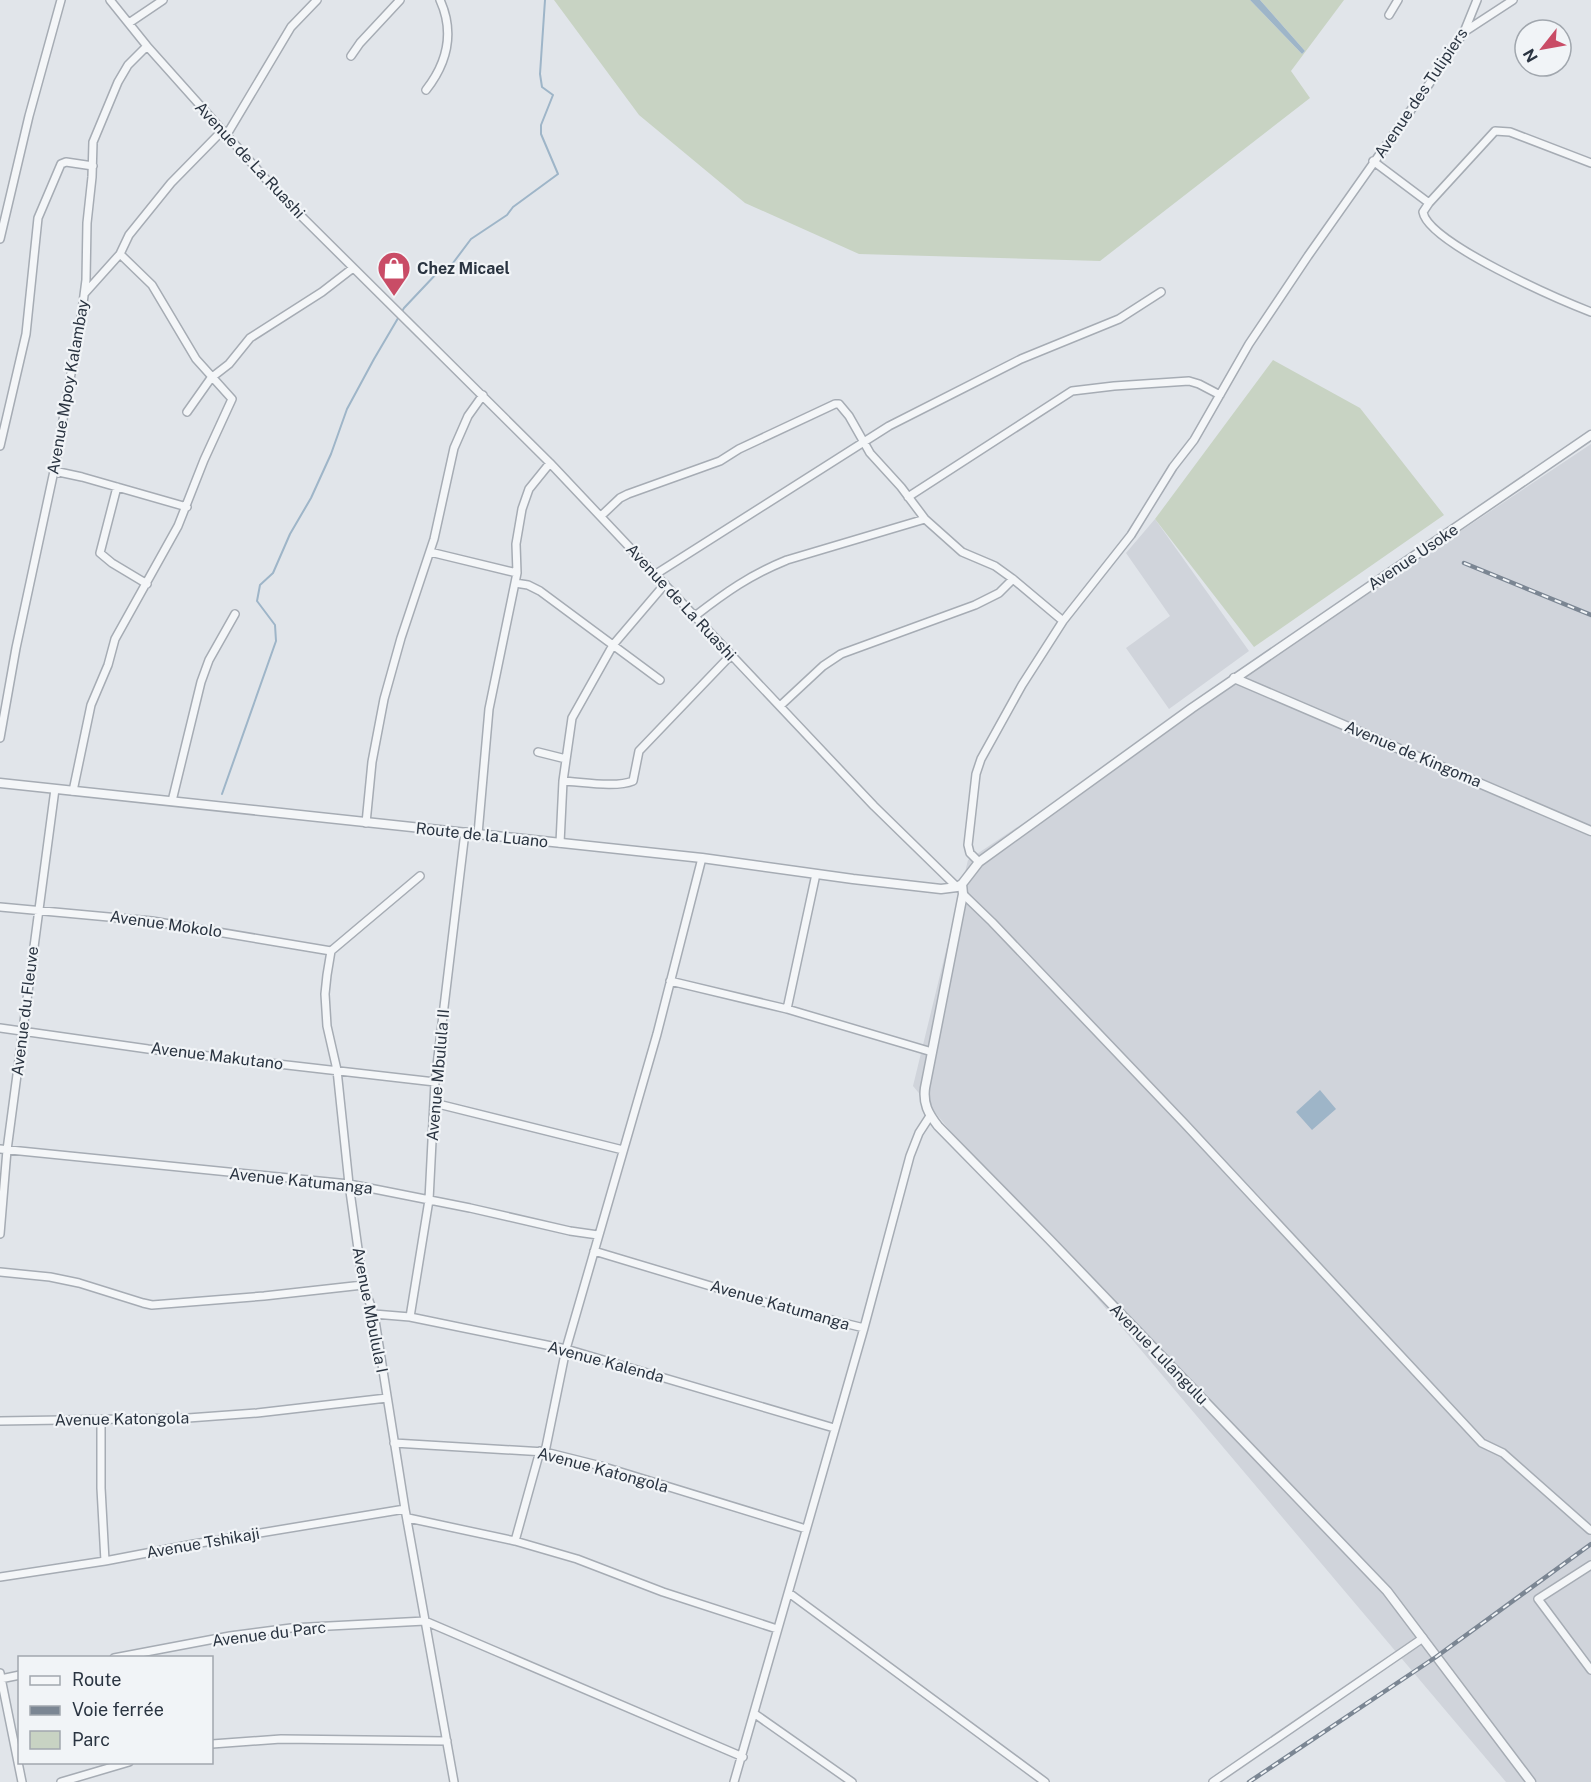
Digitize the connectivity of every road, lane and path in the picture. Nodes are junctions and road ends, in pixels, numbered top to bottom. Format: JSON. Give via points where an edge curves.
{"nodes":[{"id":1,"x":61,"y":0,"type":"edge"},
{"id":2,"x":111,"y":0,"type":"edge"},
{"id":3,"x":163,"y":0,"type":"edge"},
{"id":4,"x":317,"y":0,"type":"edge"},
{"id":5,"x":400,"y":0,"type":"edge"},
{"id":6,"x":440,"y":0,"type":"edge"},
{"id":7,"x":1398,"y":0,"type":"edge"},
{"id":8,"x":1477,"y":0,"type":"edge"},
{"id":9,"x":1513,"y":0,"type":"edge"},
{"id":10,"x":1389,"y":15,"type":"dead end"},
{"id":11,"x":129,"y":23,"type":"junction"},
{"id":12,"x":1464,"y":32,"type":"junction"},
{"id":13,"x":147,"y":46,"type":"junction"},
{"id":14,"x":351,"y":56,"type":"dead end"},
{"id":15,"x":426,"y":90,"type":"dead end"},
{"id":16,"x":224,"y":133,"type":"junction"},
{"id":17,"x":1374,"y":161,"type":"junction"},
{"id":18,"x":1591,"y":163,"type":"edge"},
{"id":19,"x":93,"y":166,"type":"junction"},
{"id":20,"x":1429,"y":203,"type":"junction"},
{"id":21,"x":0,"y":239,"type":"edge"},
{"id":22,"x":120,"y":254,"type":"junction"},
{"id":23,"x":353,"y":268,"type":"junction"},
{"id":24,"x":1161,"y":292,"type":"dead end"},
{"id":25,"x":84,"y":294,"type":"junction"},
{"id":26,"x":1591,"y":312,"type":"edge"},
{"id":27,"x":211,"y":378,"type":"junction"},
{"id":28,"x":483,"y":395,"type":"junction"},
{"id":29,"x":1220,"y":395,"type":"junction"},
{"id":30,"x":187,"y":412,"type":"dead end"},
{"id":31,"x":1591,"y":435,"type":"edge"},
{"id":32,"x":864,"y":442,"type":"junction"},
{"id":33,"x":0,"y":446,"type":"edge"},
{"id":34,"x":550,"y":463,"type":"junction"},
{"id":35,"x":54,"y":471,"type":"junction"},
{"id":36,"x":117,"y":487,"type":"junction"},
{"id":37,"x":908,"y":497,"type":"junction"},
{"id":38,"x":187,"y":507,"type":"junction"},
{"id":39,"x":601,"y":516,"type":"junction"},
{"id":40,"x":925,"y":519,"type":"junction"},
{"id":41,"x":430,"y":552,"type":"junction"},
{"id":42,"x":517,"y":573,"type":"junction"},
{"id":43,"x":656,"y":574,"type":"junction"},
{"id":44,"x":1013,"y":579,"type":"junction"},
{"id":45,"x":515,"y":583,"type":"junction"},
{"id":46,"x":147,"y":584,"type":"junction"},
{"id":47,"x":666,"y":584,"type":"junction"},
{"id":48,"x":236,"y":614,"type":"dead end"},
{"id":49,"x":695,"y":616,"type":"junction"},
{"id":50,"x":1063,"y":621,"type":"junction"},
{"id":51,"x":613,"y":645,"type":"junction"},
{"id":52,"x":731,"y":655,"type":"junction"},
{"id":53,"x":1234,"y":678,"type":"junction"},
{"id":54,"x":660,"y":680,"type":"dead end"},
{"id":55,"x":780,"y":706,"type":"junction"},
{"id":56,"x":0,"y":738,"type":"edge"},
{"id":57,"x":538,"y":752,"type":"dead end"},
{"id":58,"x":566,"y":759,"type":"junction"},
{"id":59,"x":563,"y":781,"type":"junction"},
{"id":60,"x":0,"y":783,"type":"edge"},
{"id":61,"x":55,"y":789,"type":"junction"},
{"id":62,"x":73,"y":791,"type":"junction"},
{"id":63,"x":171,"y":801,"type":"junction"},
{"id":64,"x":366,"y":823,"type":"junction"},
{"id":65,"x":1591,"y":831,"type":"edge"},
{"id":66,"x":465,"y":832,"type":"junction"},
{"id":67,"x":478,"y":834,"type":"junction"},
{"id":68,"x":560,"y":843,"type":"junction"},
{"id":69,"x":702,"y":858,"type":"junction"},
{"id":70,"x":979,"y":862,"type":"junction"},
{"id":71,"x":816,"y":874,"type":"junction"},
{"id":72,"x":420,"y":876,"type":"dead end"},
{"id":73,"x":959,"y":885,"type":"junction"},
{"id":74,"x":963,"y":894,"type":"junction"},
{"id":75,"x":0,"y":907,"type":"edge"},
{"id":76,"x":38,"y":911,"type":"junction"},
{"id":77,"x":331,"y":951,"type":"junction"},
{"id":78,"x":670,"y":981,"type":"junction"},
{"id":79,"x":787,"y":1010,"type":"junction"},
{"id":80,"x":0,"y":1028,"type":"edge"},
{"id":81,"x":22,"y":1031,"type":"junction"},
{"id":82,"x":932,"y":1052,"type":"junction"},
{"id":83,"x":337,"y":1070,"type":"junction"},
{"id":84,"x":435,"y":1082,"type":"junction"},
{"id":85,"x":434,"y":1102,"type":"junction"},
{"id":86,"x":930,"y":1116,"type":"junction"},
{"id":87,"x":3,"y":1149,"type":"edge"},
{"id":88,"x":623,"y":1150,"type":"junction"},
{"id":89,"x":349,"y":1184,"type":"junction"},
{"id":90,"x":429,"y":1200,"type":"junction"},
{"id":91,"x":0,"y":1234,"type":"edge"},
{"id":92,"x":598,"y":1235,"type":"junction"},
{"id":93,"x":594,"y":1251,"type":"junction"},
{"id":94,"x":0,"y":1272,"type":"edge"},
{"id":95,"x":363,"y":1285,"type":"junction"},
{"id":96,"x":375,"y":1314,"type":"junction"},
{"id":97,"x":410,"y":1317,"type":"junction"},
{"id":98,"x":864,"y":1328,"type":"junction"},
{"id":99,"x":566,"y":1349,"type":"junction"},
{"id":100,"x":387,"y":1398,"type":"junction"},
{"id":101,"x":101,"y":1420,"type":"junction"},
{"id":102,"x":0,"y":1421,"type":"edge"},
{"id":103,"x":834,"y":1428,"type":"junction"},
{"id":104,"x":394,"y":1443,"type":"junction"},
{"id":105,"x":543,"y":1452,"type":"junction"},
{"id":106,"x":405,"y":1509,"type":"junction"},
{"id":107,"x":408,"y":1518,"type":"junction"},
{"id":108,"x":806,"y":1529,"type":"junction"},
{"id":109,"x":1590,"y":1530,"type":"edge"},
{"id":110,"x":514,"y":1541,"type":"junction"},
{"id":111,"x":105,"y":1561,"type":"junction"},
{"id":112,"x":1591,"y":1565,"type":"edge"},
{"id":113,"x":0,"y":1577,"type":"edge"},
{"id":114,"x":789,"y":1593,"type":"junction"},
{"id":115,"x":425,"y":1621,"type":"junction"},
{"id":116,"x":777,"y":1629,"type":"junction"},
{"id":117,"x":1423,"y":1638,"type":"junction"},
{"id":118,"x":125,"y":1656,"type":"edge"},
{"id":119,"x":1591,"y":1670,"type":"edge"},
{"id":120,"x":18,"y":1675,"type":"edge"},
{"id":121,"x":1,"y":1677,"type":"edge"},
{"id":122,"x":754,"y":1714,"type":"junction"},
{"id":123,"x":447,"y":1741,"type":"junction"},
{"id":124,"x":213,"y":1744,"type":"edge"},
{"id":125,"x":743,"y":1757,"type":"junction"},
{"id":126,"x":18,"y":1762,"type":"edge"},
{"id":127,"x":18,"y":1764,"type":"edge"},
{"id":128,"x":122,"y":1764,"type":"edge"},
{"id":129,"x":22,"y":1782,"type":"edge"},
{"id":130,"x":61,"y":1782,"type":"edge"},
{"id":131,"x":454,"y":1782,"type":"edge"},
{"id":132,"x":734,"y":1782,"type":"edge"},
{"id":133,"x":852,"y":1782,"type":"edge"},
{"id":134,"x":1045,"y":1782,"type":"edge"},
{"id":135,"x":1213,"y":1782,"type":"edge"},
{"id":136,"x":1531,"y":1782,"type":"edge"}],
"edges":[{"from":1,"to":21,"type":"street"},
{"from":2,"to":11,"type":"street","name":"Avenue de La Ruashi"},
{"from":3,"to":11,"type":"street"},
{"from":4,"to":16,"type":"street","via":[[291,27]]},
{"from":5,"to":14,"type":"street"},
{"from":6,"to":15,"type":"street","via":[[447,24],[447,46],[439,73]]},
{"from":7,"to":10,"type":"street"},
{"from":8,"to":12,"type":"street","name":"Avenue des Tulipiers"},
{"from":9,"to":12,"type":"street"},
{"from":11,"to":13,"type":"street","name":"Avenue de La Ruashi"},
{"from":12,"to":17,"type":"street","name":"Avenue des Tulipiers"},
{"from":13,"to":16,"type":"street","name":"Avenue de La Ruashi"},
{"from":13,"to":19,"type":"street","name":"Avenue Mpoy Kalambay","via":[[118,82],[96,134]]},
{"from":16,"to":22,"type":"street","via":[[171,183],[129,235]]},
{"from":16,"to":23,"type":"street","name":"Avenue de La Ruashi"},
{"from":17,"to":20,"type":"street","name":"Avenue des Tulipiers"},
{"from":17,"to":29,"type":"street","via":[[1249,344]]},
{"from":18,"to":20,"type":"street","via":[[1510,132],[1495,131]]},
{"from":19,"to":25,"type":"street","name":"Avenue Mpoy Kalambay"},
{"from":19,"to":33,"type":"street","via":[[61,164],[42,205],[26,334]]},
{"from":20,"to":26,"type":"street","via":[[1425,219],[1458,245],[1510,276]]},
{"from":22,"to":25,"type":"street"},
{"from":22,"to":27,"type":"street","via":[[152,285],[196,360]]},
{"from":23,"to":27,"type":"street","via":[[250,338],[229,364]]},
{"from":23,"to":28,"type":"street","name":"Avenue de La Ruashi"},
{"from":24,"to":32,"type":"street","via":[[1119,319],[1013,363]]},
{"from":25,"to":35,"type":"street","name":"Avenue Mpoy Kalambay"},
{"from":27,"to":30,"type":"street"},
{"from":27,"to":38,"type":"street","via":[[232,402]]},
{"from":28,"to":34,"type":"street","name":"Avenue de La Ruashi"},
{"from":28,"to":41,"type":"street","via":[[458,437]]},
{"from":29,"to":37,"type":"street","via":[[1189,381],[1072,391]]},
{"from":29,"to":50,"type":"street","via":[[1131,535]]},
{"from":31,"to":53,"type":"street","name":"Avenue Usoke"},
{"from":32,"to":37,"type":"street"},
{"from":32,"to":39,"type":"street","via":[[842,406],[835,404],[720,461],[628,494]]},
{"from":32,"to":43,"type":"street"},
{"from":34,"to":39,"type":"street","name":"Avenue de La Ruashi"},
{"from":34,"to":42,"type":"street","via":[[524,499],[515,549]]},
{"from":35,"to":36,"type":"street"},
{"from":35,"to":56,"type":"street","name":"Avenue Mpoy Kalambay"},
{"from":36,"to":38,"type":"street"},
{"from":36,"to":46,"type":"street","via":[[100,553]]},
{"from":37,"to":40,"type":"street"},
{"from":38,"to":46,"type":"street"},
{"from":39,"to":43,"type":"street","name":"Avenue de La Ruashi"},
{"from":40,"to":44,"type":"street","via":[[962,552]]},
{"from":40,"to":49,"type":"street","via":[[787,560],[747,578]]},
{"from":41,"to":42,"type":"street"},
{"from":41,"to":64,"type":"street","via":[[384,699]]},
{"from":42,"to":45,"type":"street"},
{"from":43,"to":47,"type":"street","name":"Avenue de La Ruashi"},
{"from":44,"to":50,"type":"street"},
{"from":44,"to":55,"type":"street","via":[[999,593],[975,605],[841,654]]},
{"from":45,"to":51,"type":"street","via":[[540,591]]},
{"from":45,"to":67,"type":"street","via":[[489,709]]},
{"from":46,"to":62,"type":"street","via":[[119,631],[96,688]]},
{"from":47,"to":49,"type":"street","name":"Avenue de La Ruashi"},
{"from":47,"to":51,"type":"street"},
{"from":48,"to":63,"type":"street","via":[[201,682]]},
{"from":49,"to":52,"type":"street","name":"Avenue de La Ruashi"},
{"from":50,"to":70,"type":"street","via":[[981,759],[968,845]]},
{"from":51,"to":54,"type":"street"},
{"from":51,"to":58,"type":"street","via":[[572,718]]},
{"from":52,"to":55,"type":"street","name":"Avenue de La Ruashi"},
{"from":52,"to":59,"type":"street","via":[[639,751],[633,781]]},
{"from":53,"to":65,"type":"street","name":"Avenue de Kingoma"},
{"from":53,"to":70,"type":"street","name":"Avenue Usoke"},
{"from":55,"to":73,"type":"street","name":"Avenue de La Ruashi","via":[[874,806]]},
{"from":57,"to":58,"type":"street"},
{"from":58,"to":59,"type":"street"},
{"from":59,"to":68,"type":"street"},
{"from":60,"to":61,"type":"street","name":"Route de la Luano"},
{"from":61,"to":62,"type":"street","name":"Route de la Luano"},
{"from":61,"to":76,"type":"street","name":"Avenue du Fleuve"},
{"from":62,"to":63,"type":"street","name":"Route de la Luano"},
{"from":63,"to":64,"type":"street","name":"Route de la Luano"},
{"from":64,"to":66,"type":"street","name":"Route de la Luano"},
{"from":66,"to":67,"type":"street","name":"Route de la Luano"},
{"from":66,"to":84,"type":"street","name":"Avenue Mbulula II"},
{"from":67,"to":68,"type":"street","name":"Route de la Luano"},
{"from":68,"to":69,"type":"street","name":"Route de la Luano"},
{"from":69,"to":71,"type":"street","name":"Route de la Luano"},
{"from":69,"to":78,"type":"street"},
{"from":70,"to":73,"type":"street","name":"Avenue Usoke"},
{"from":71,"to":73,"type":"street","name":"Route de la Luano","via":[[941,889]]},
{"from":71,"to":79,"type":"street"},
{"from":72,"to":77,"type":"street"},
{"from":73,"to":74,"type":"street"},
{"from":74,"to":82,"type":"street"},
{"from":74,"to":109,"type":"street","via":[[1184,1123],[1482,1443],[1503,1453]]},
{"from":75,"to":76,"type":"street","name":"Avenue Mokolo"},
{"from":76,"to":77,"type":"street","name":"Avenue Mokolo","via":[[152,921]]},
{"from":76,"to":81,"type":"street","name":"Avenue du Fleuve"},
{"from":77,"to":83,"type":"street","name":"Avenue Mbulula I","via":[[325,1010]]},
{"from":78,"to":79,"type":"street"},
{"from":78,"to":88,"type":"street"},
{"from":79,"to":82,"type":"street"},
{"from":80,"to":81,"type":"street","name":"Avenue Makutano"},
{"from":81,"to":83,"type":"street","name":"Avenue Makutano"},
{"from":81,"to":87,"type":"street","name":"Avenue du Fleuve"},
{"from":82,"to":86,"type":"street","via":[[924,1095]]},
{"from":83,"to":84,"type":"street","name":"Avenue Makutano"},
{"from":83,"to":89,"type":"street","name":"Avenue Mbulula I"},
{"from":84,"to":85,"type":"street","name":"Avenue Mbulula II"},
{"from":85,"to":88,"type":"street"},
{"from":85,"to":90,"type":"street","name":"Avenue Mbulula II"},
{"from":86,"to":98,"type":"street","via":[[910,1156]]},
{"from":86,"to":117,"type":"street","name":"Avenue Lulangulu","via":[[1355,1556]]},
{"from":87,"to":89,"type":"street","name":"Avenue Katumanga"},
{"from":87,"to":91,"type":"street","name":"Avenue du Fleuve"},
{"from":88,"to":92,"type":"street"},
{"from":89,"to":90,"type":"street","name":"Avenue Katumanga"},
{"from":89,"to":95,"type":"street","name":"Avenue Mbulula I"},
{"from":90,"to":92,"type":"street","name":"Avenue Katumanga"},
{"from":90,"to":97,"type":"street","name":"Avenue Mbulula II"},
{"from":92,"to":93,"type":"street"},
{"from":93,"to":98,"type":"street","name":"Avenue Katumanga"},
{"from":93,"to":99,"type":"street"},
{"from":94,"to":95,"type":"street","via":[[79,1282],[152,1305]]},
{"from":95,"to":96,"type":"street","name":"Avenue Mbulula I"},
{"from":96,"to":97,"type":"street","name":"Avenue Kalenda"},
{"from":96,"to":100,"type":"street","name":"Avenue Mbulula I"},
{"from":97,"to":99,"type":"street","name":"Avenue Kalenda"},
{"from":98,"to":103,"type":"street"},
{"from":99,"to":103,"type":"street","name":"Avenue Kalenda"},
{"from":99,"to":105,"type":"street"},
{"from":100,"to":101,"type":"street","name":"Avenue Katongola","via":[[231,1415]]},
{"from":100,"to":104,"type":"street","name":"Avenue Mbulula I"},
{"from":101,"to":102,"type":"street","name":"Avenue Katongola"},
{"from":101,"to":111,"type":"street"},
{"from":103,"to":108,"type":"street"},
{"from":104,"to":105,"type":"street","name":"Avenue Katongola"},
{"from":104,"to":106,"type":"street","name":"Avenue Mbulula I"},
{"from":105,"to":108,"type":"street","name":"Avenue Katongola"},
{"from":105,"to":110,"type":"street"},
{"from":106,"to":107,"type":"street","name":"Avenue Mbulula I"},
{"from":106,"to":111,"type":"street","name":"Avenue Tshikaji"},
{"from":107,"to":110,"type":"street"},
{"from":107,"to":115,"type":"street","name":"Avenue Mbulula I"},
{"from":108,"to":114,"type":"street"},
{"from":110,"to":116,"type":"street"},
{"from":111,"to":113,"type":"street","name":"Avenue Tshikaji"},
{"from":112,"to":119,"type":"street","via":[[1538,1599]]},
{"from":114,"to":116,"type":"street"},
{"from":114,"to":134,"type":"street"},
{"from":115,"to":118,"type":"street","name":"Avenue du Parc","via":[[291,1628]]},
{"from":115,"to":123,"type":"street","name":"Avenue Mbulula I"},
{"from":115,"to":125,"type":"street"},
{"from":116,"to":122,"type":"street"},
{"from":117,"to":135,"type":"street"},
{"from":117,"to":136,"type":"street","name":"Avenue Lulangulu"},
{"from":120,"to":121,"type":"street"},
{"from":121,"to":126,"type":"street"},
{"from":122,"to":125,"type":"street"},
{"from":122,"to":133,"type":"street"},
{"from":123,"to":124,"type":"street","via":[[281,1739]]},
{"from":123,"to":131,"type":"street","name":"Avenue Mbulula I"},
{"from":125,"to":132,"type":"street"},
{"from":127,"to":129,"type":"street"},
{"from":128,"to":130,"type":"street"}]}
